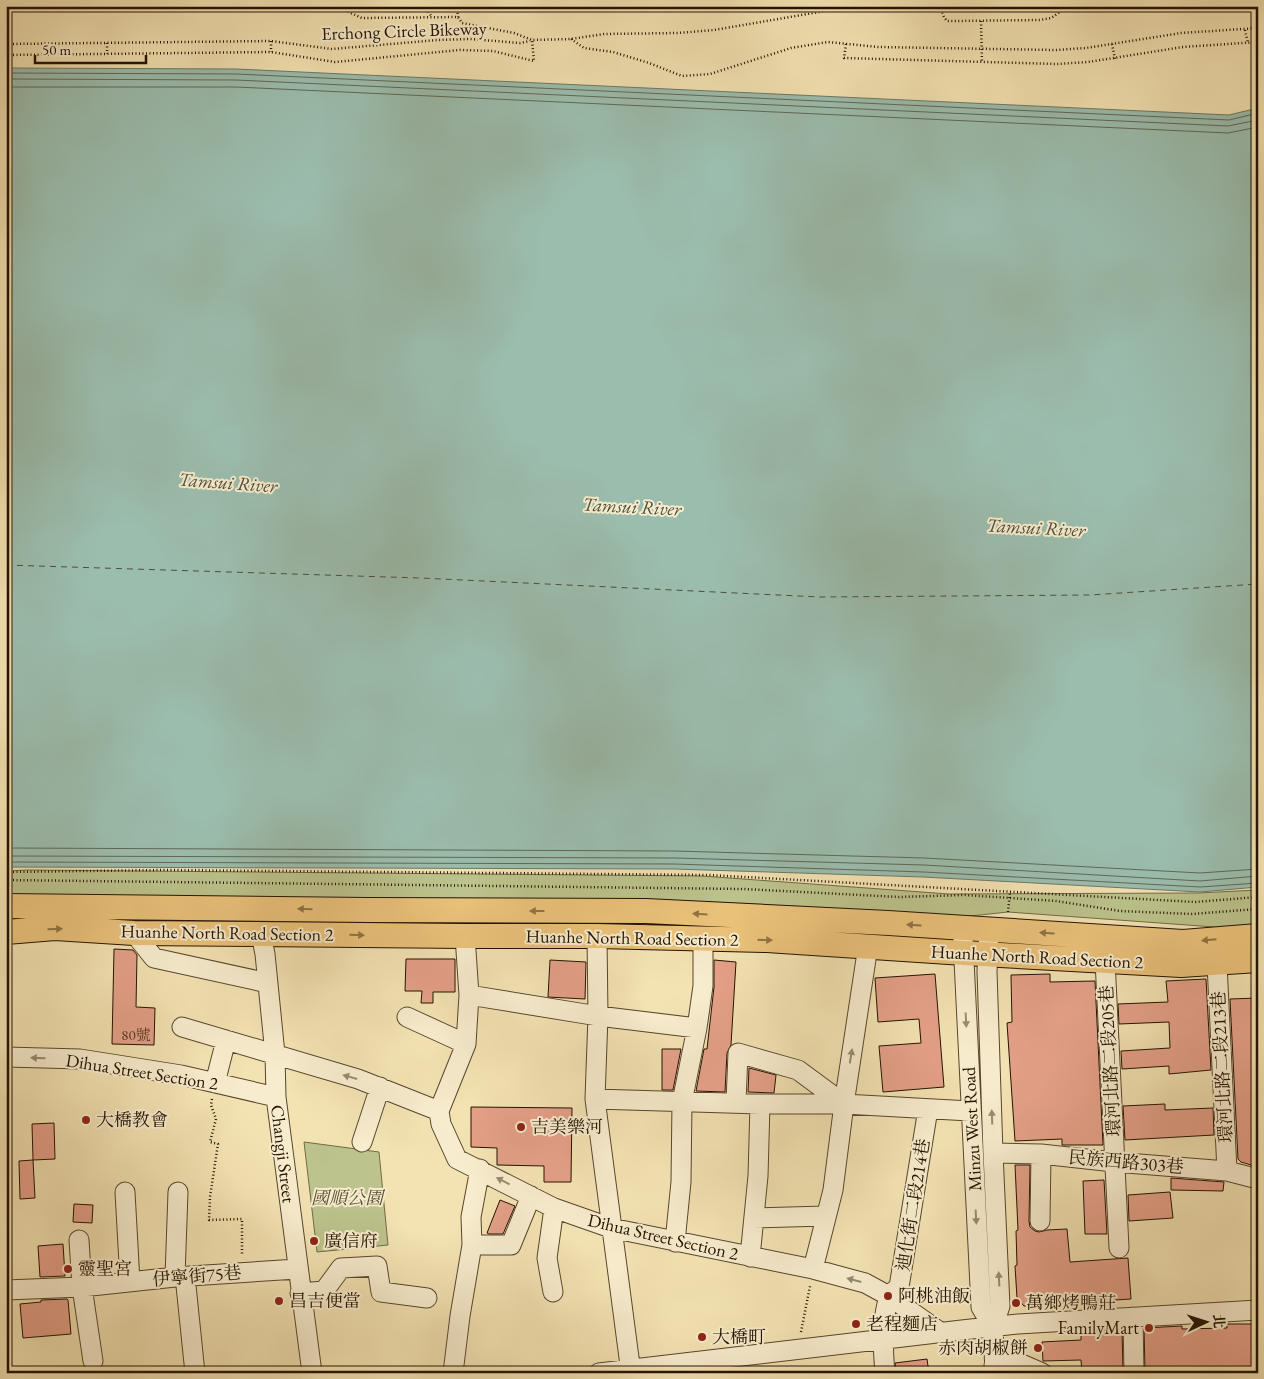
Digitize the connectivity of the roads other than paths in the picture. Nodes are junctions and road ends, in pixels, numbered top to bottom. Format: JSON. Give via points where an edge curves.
{"nodes":[{"id":1,"x":6,"y":906,"type":"edge"},
{"id":2,"x":963,"y":928,"type":"junction"},
{"id":3,"x":989,"y":930,"type":"junction"},
{"id":4,"x":6,"y":932,"type":"edge"},
{"id":5,"x":134,"y":932,"type":"junction"},
{"id":6,"x":261,"y":934,"type":"junction"},
{"id":7,"x":465,"y":936,"type":"junction"},
{"id":8,"x":597,"y":936,"type":"junction"},
{"id":9,"x":1258,"y":936,"type":"edge"},
{"id":10,"x":703,"y":938,"type":"junction"},
{"id":11,"x":868,"y":946,"type":"junction"},
{"id":12,"x":964,"y":953,"type":"junction"},
{"id":13,"x":988,"y":954,"type":"junction"},
{"id":14,"x":1106,"y":960,"type":"junction"},
{"id":15,"x":1258,"y":960,"type":"edge"},
{"id":16,"x":1217,"y":964,"type":"junction"},
{"id":17,"x":268,"y":983,"type":"junction"},
{"id":18,"x":468,"y":995,"type":"junction"},
{"id":19,"x":406,"y":1016,"type":"dead end"},
{"id":20,"x":598,"y":1016,"type":"junction"},
{"id":21,"x":182,"y":1027,"type":"dead end"},
{"id":22,"x":697,"y":1028,"type":"junction"},
{"id":23,"x":226,"y":1040,"type":"junction"},
{"id":24,"x":466,"y":1044,"type":"junction"},
{"id":25,"x":274,"y":1054,"type":"junction"},
{"id":26,"x":6,"y":1057,"type":"edge"},
{"id":27,"x":216,"y":1083,"type":"junction"},
{"id":28,"x":380,"y":1087,"type":"junction"},
{"id":29,"x":276,"y":1097,"type":"junction"},
{"id":30,"x":596,"y":1099,"type":"junction"},
{"id":31,"x":682,"y":1102,"type":"junction"},
{"id":32,"x":736,"y":1102,"type":"junction"},
{"id":33,"x":760,"y":1104,"type":"junction"},
{"id":34,"x":844,"y":1104,"type":"junction"},
{"id":35,"x":928,"y":1109,"type":"junction"},
{"id":36,"x":439,"y":1111,"type":"junction"},
{"id":37,"x":970,"y":1111,"type":"junction"},
{"id":38,"x":362,"y":1142,"type":"dead end"},
{"id":39,"x":993,"y":1153,"type":"junction"},
{"id":40,"x":1041,"y":1154,"type":"junction"},
{"id":41,"x":1114,"y":1162,"type":"junction"},
{"id":42,"x":480,"y":1169,"type":"junction"},
{"id":43,"x":1227,"y":1170,"type":"junction"},
{"id":44,"x":1258,"y":1179,"type":"edge"},
{"id":45,"x":125,"y":1192,"type":"dead end"},
{"id":46,"x":178,"y":1192,"type":"dead end"},
{"id":47,"x":530,"y":1196,"type":"junction"},
{"id":48,"x":554,"y":1208,"type":"junction"},
{"id":49,"x":826,"y":1216,"type":"junction"},
{"id":50,"x":754,"y":1218,"type":"junction"},
{"id":51,"x":1040,"y":1221,"type":"dead end"},
{"id":52,"x":611,"y":1228,"type":"junction"},
{"id":53,"x":79,"y":1240,"type":"dead end"},
{"id":54,"x":675,"y":1242,"type":"junction"},
{"id":55,"x":472,"y":1245,"type":"junction"},
{"id":56,"x":1119,"y":1248,"type":"dead end"},
{"id":57,"x":750,"y":1257,"type":"junction"},
{"id":58,"x":297,"y":1269,"type":"junction"},
{"id":59,"x":813,"y":1269,"type":"junction"},
{"id":60,"x":180,"y":1277,"type":"junction"},
{"id":61,"x":130,"y":1282,"type":"junction"},
{"id":62,"x":82,"y":1287,"type":"junction"},
{"id":63,"x":6,"y":1290,"type":"edge"},
{"id":64,"x":553,"y":1292,"type":"dead end"},
{"id":65,"x":300,"y":1293,"type":"junction"},
{"id":66,"x":889,"y":1296,"type":"junction"},
{"id":67,"x":427,"y":1298,"type":"dead end"},
{"id":68,"x":1258,"y":1310,"type":"edge"},
{"id":69,"x":1133,"y":1317,"type":"junction"},
{"id":70,"x":993,"y":1327,"type":"junction"},
{"id":71,"x":940,"y":1332,"type":"junction"},
{"id":72,"x":883,"y":1339,"type":"junction"},
{"id":73,"x":93,"y":1361,"type":"dead end"},
{"id":74,"x":994,"y":1369,"type":"edge"},
{"id":75,"x":631,"y":1371,"type":"edge"},
{"id":76,"x":195,"y":1373,"type":"edge"},
{"id":77,"x":312,"y":1373,"type":"edge"},
{"id":78,"x":453,"y":1373,"type":"edge"},
{"id":79,"x":599,"y":1373,"type":"edge"},
{"id":80,"x":885,"y":1373,"type":"edge"},
{"id":81,"x":1042,"y":1373,"type":"edge"},
{"id":82,"x":1134,"y":1373,"type":"edge"}],
"edges":[{"from":2,"to":1,"type":"main road","name":"Huanhe North Road Section 2","one_way":true,"via":[[646,911]]},
{"from":2,"to":3,"type":"main road","name":"Huanhe North Road Section 2"},
{"from":2,"to":12,"type":"street","name":"Minzu West Road"},
{"from":9,"to":3,"type":"main road","name":"Huanhe North Road Section 2","one_way":true,"via":[[1184,942]]},
{"from":3,"to":13,"type":"street","name":"Minzu West Road"},
{"from":4,"to":5,"type":"main road","name":"Huanhe North Road Section 2","one_way":true,"via":[[55,928]]},
{"from":5,"to":6,"type":"main road","name":"Huanhe North Road Section 2"},
{"from":5,"to":17,"type":"street","via":[[154,958]]},
{"from":6,"to":7,"type":"main road","name":"Huanhe North Road Section 2","one_way":true},
{"from":6,"to":17,"type":"street","name":"Changji Street"},
{"from":7,"to":8,"type":"main road","name":"Huanhe North Road Section 2"},
{"from":7,"to":18,"type":"street"},
{"from":8,"to":10,"type":"main road","name":"Huanhe North Road Section 2"},
{"from":8,"to":20,"type":"street"},
{"from":10,"to":11,"type":"main road","name":"Huanhe North Road Section 2","one_way":true},
{"from":10,"to":22,"type":"street","via":[[703,986]]},
{"from":11,"to":12,"type":"main road","name":"Huanhe North Road Section 2"},
{"from":34,"to":11,"type":"street","one_way":true},
{"from":12,"to":13,"type":"main road","name":"Huanhe North Road Section 2"},
{"from":12,"to":37,"type":"street","name":"Minzu West Road","one_way":true},
{"from":13,"to":14,"type":"main road","name":"Huanhe North Road Section 2"},
{"from":39,"to":13,"type":"street","name":"Minzu West Road","one_way":true},
{"from":14,"to":16,"type":"main road","name":"Huanhe North Road Section 2"},
{"from":14,"to":41,"type":"street","name":"環河北路二段205巷"},
{"from":15,"to":16,"type":"main road","name":"Huanhe North Road Section 2"},
{"from":16,"to":43,"type":"street","name":"環河北路二段213巷"},
{"from":17,"to":25,"type":"street","name":"Changji Street"},
{"from":18,"to":20,"type":"street"},
{"from":18,"to":24,"type":"street"},
{"from":19,"to":24,"type":"street"},
{"from":20,"to":22,"type":"street"},
{"from":20,"to":30,"type":"street"},
{"from":21,"to":23,"type":"street"},
{"from":22,"to":31,"type":"street"},
{"from":23,"to":25,"type":"street"},
{"from":23,"to":27,"type":"street"},
{"from":24,"to":36,"type":"street"},
{"from":28,"to":25,"type":"street","one_way":true},
{"from":25,"to":29,"type":"street","name":"Changji Street"},
{"from":27,"to":26,"type":"street","name":"Dihua Street Section 2","one_way":true,"via":[[80,1059]]},
{"from":27,"to":29,"type":"street","name":"Dihua Street Section 2"},
{"from":28,"to":36,"type":"street"},
{"from":28,"to":38,"type":"street"},
{"from":29,"to":58,"type":"street","name":"Changji Street"},
{"from":30,"to":31,"type":"street"},
{"from":30,"to":52,"type":"street"},
{"from":31,"to":32,"type":"street"},
{"from":31,"to":54,"type":"street","via":[[681,1182]]},
{"from":32,"to":33,"type":"street"},
{"from":32,"to":34,"type":"street","via":[[738,1052],[798,1070]]},
{"from":33,"to":34,"type":"street"},
{"from":33,"to":50,"type":"street"},
{"from":34,"to":35,"type":"street"},
{"from":34,"to":49,"type":"street","via":[[833,1190]]},
{"from":35,"to":37,"type":"street"},
{"from":35,"to":66,"type":"street","name":"迪化街二段214巷","via":[[900,1287]]},
{"from":36,"to":42,"type":"street","name":"Dihua Street Section 2","via":[[441,1124],[457,1159]]},
{"from":37,"to":70,"type":"street","name":"Minzu West Road","one_way":true,"via":[[981,1307]]},
{"from":39,"to":40,"type":"street","name":"民族西路303巷"},
{"from":70,"to":39,"type":"street","name":"Minzu West Road","one_way":true,"via":[[1000,1306]]},
{"from":40,"to":41,"type":"street","name":"民族西路303巷"},
{"from":40,"to":51,"type":"street"},
{"from":41,"to":43,"type":"street","name":"民族西路303巷"},
{"from":41,"to":56,"type":"street","name":"環河北路二段205巷"},
{"from":47,"to":42,"type":"street","name":"Dihua Street Section 2","one_way":true},
{"from":42,"to":55,"type":"street","via":[[471,1217]]},
{"from":43,"to":44,"type":"street","name":"民族西路303巷"},
{"from":45,"to":61,"type":"street"},
{"from":46,"to":60,"type":"street"},
{"from":47,"to":48,"type":"street","name":"Dihua Street Section 2"},
{"from":47,"to":55,"type":"street","via":[[511,1245]]},
{"from":48,"to":52,"type":"street","name":"Dihua Street Section 2"},
{"from":48,"to":64,"type":"street","via":[[547,1258]]},
{"from":49,"to":50,"type":"street"},
{"from":49,"to":59,"type":"street"},
{"from":50,"to":57,"type":"street"},
{"from":52,"to":54,"type":"street","name":"Dihua Street Section 2"},
{"from":52,"to":75,"type":"street"},
{"from":53,"to":62,"type":"street"},
{"from":54,"to":57,"type":"street","name":"Dihua Street Section 2"},
{"from":55,"to":78,"type":"street"},
{"from":57,"to":59,"type":"street","name":"Dihua Street Section 2"},
{"from":58,"to":60,"type":"street","name":"伊寧街75巷"},
{"from":58,"to":65,"type":"street","name":"Changji Street"},
{"from":66,"to":59,"type":"street","name":"Dihua Street Section 2","one_way":true,"via":[[865,1283]]},
{"from":60,"to":61,"type":"street","name":"伊寧街75巷"},
{"from":60,"to":76,"type":"street"},
{"from":61,"to":62,"type":"street","name":"伊寧街75巷"},
{"from":62,"to":63,"type":"street","name":"伊寧街75巷"},
{"from":62,"to":73,"type":"street"},
{"from":65,"to":67,"type":"street","via":[[324,1291],[341,1268],[377,1266],[381,1292]]},
{"from":65,"to":77,"type":"street","name":"Changji Street"},
{"from":66,"to":71,"type":"street","name":"Dihua Street Section 2"},
{"from":66,"to":72,"type":"street"},
{"from":68,"to":69,"type":"street"},
{"from":69,"to":70,"type":"street"},
{"from":69,"to":82,"type":"street"},
{"from":70,"to":71,"type":"street"},
{"from":70,"to":74,"type":"street","name":"Minzu West Road"},
{"from":71,"to":72,"type":"street"},
{"from":72,"to":75,"type":"street"},
{"from":72,"to":80,"type":"street"},
{"from":74,"to":81,"type":"street","via":[[1019,1363]]},
{"from":75,"to":79,"type":"street"}]}
